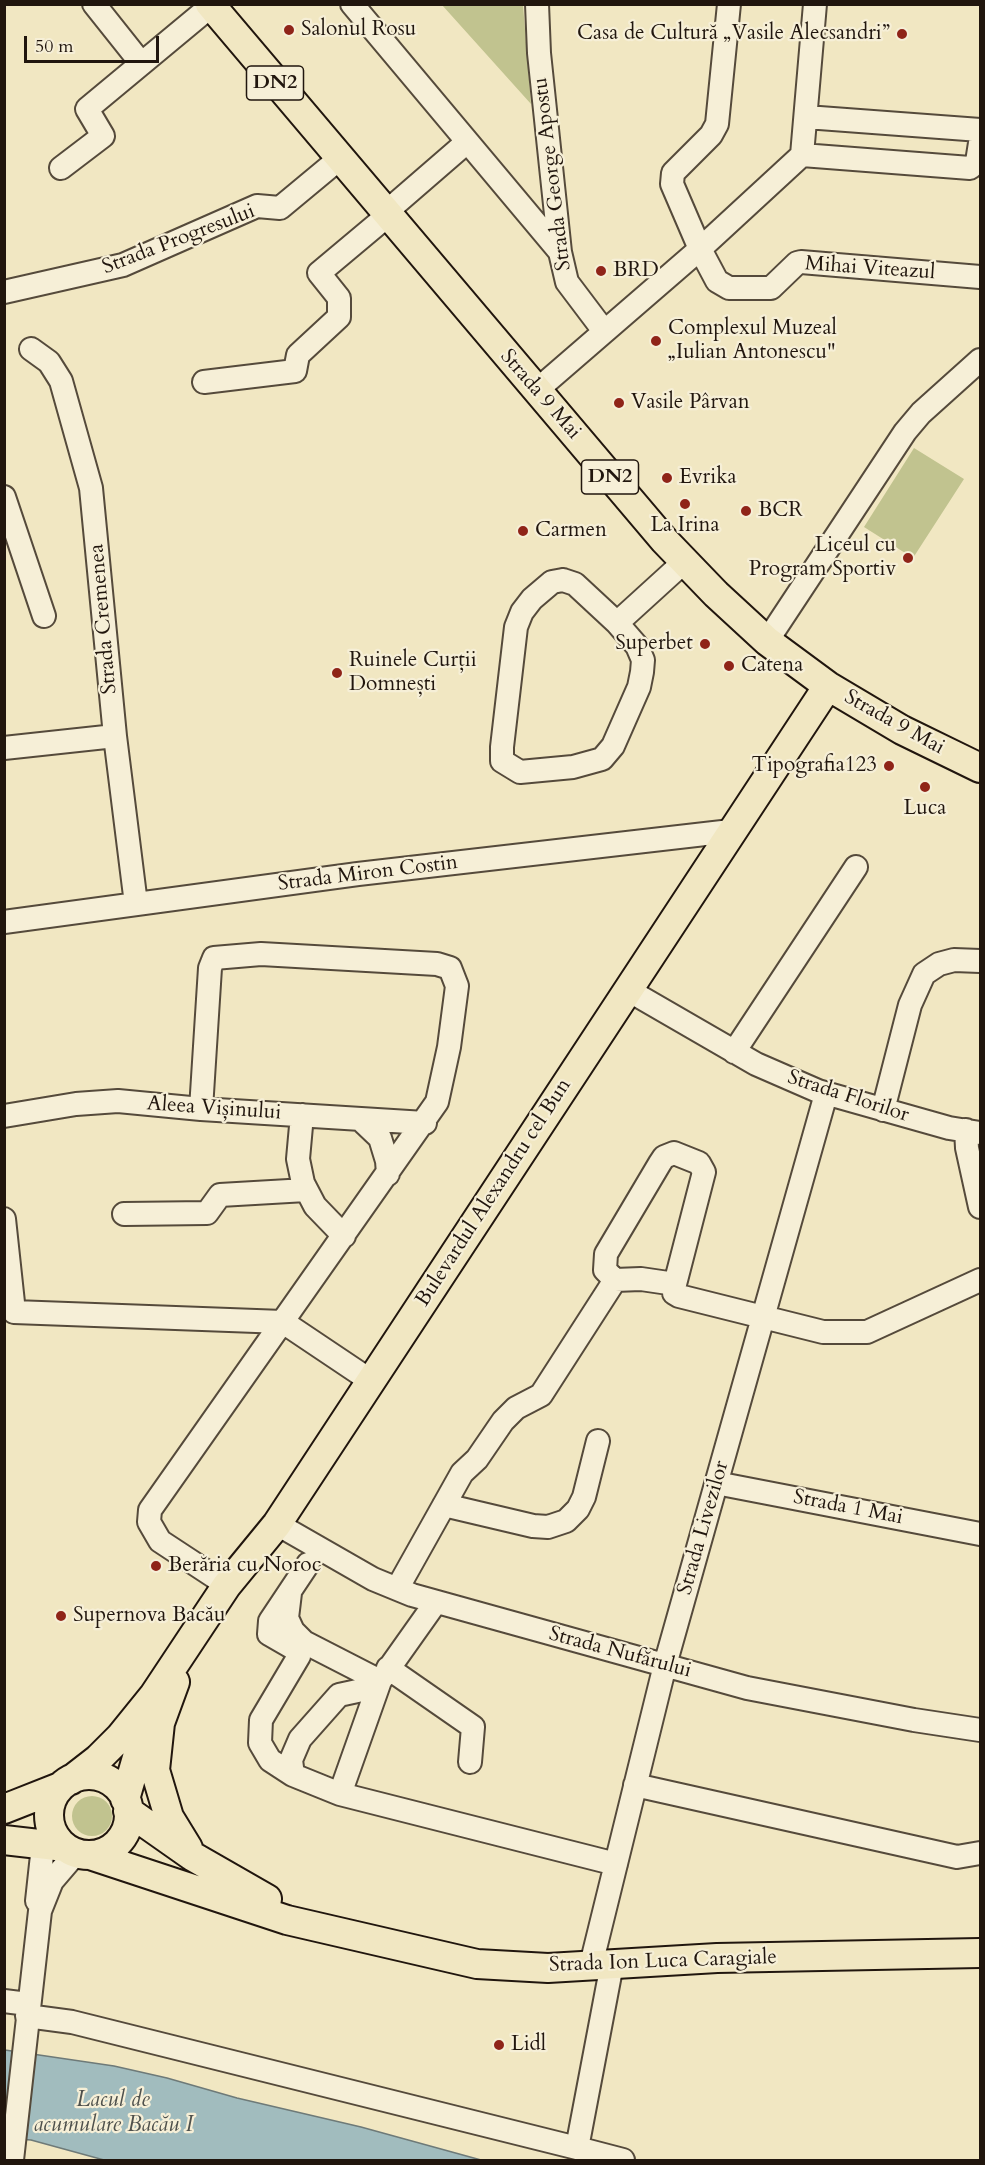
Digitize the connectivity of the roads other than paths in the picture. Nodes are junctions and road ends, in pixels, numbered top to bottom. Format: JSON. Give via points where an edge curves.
{"nodes":[{"id":1,"x":94,"y":4,"type":"edge"},
{"id":2,"x":352,"y":4,"type":"edge"},
{"id":3,"x":537,"y":4,"type":"edge"},
{"id":4,"x":729,"y":4,"type":"edge"},
{"id":5,"x":815,"y":4,"type":"edge"},
{"id":6,"x":211,"y":5,"type":"edge"},
{"id":7,"x":141,"y":63,"type":"junction"},
{"id":8,"x":806,"y":117,"type":"junction"},
{"id":9,"x":981,"y":130,"type":"edge"},
{"id":10,"x":467,"y":142,"type":"junction"},
{"id":11,"x":981,"y":143,"type":"edge"},
{"id":12,"x":802,"y":155,"type":"junction"},
{"id":13,"x":339,"y":159,"type":"junction"},
{"id":14,"x":62,"y":168,"type":"dead end"},
{"id":15,"x":386,"y":215,"type":"junction"},
{"id":16,"x":700,"y":249,"type":"junction"},
{"id":17,"x":560,"y":252,"type":"junction"},
{"id":18,"x":981,"y":277,"type":"edge"},
{"id":19,"x":4,"y":292,"type":"edge"},
{"id":20,"x":604,"y":331,"type":"junction"},
{"id":21,"x":31,"y":349,"type":"dead end"},
{"id":22,"x":981,"y":360,"type":"edge"},
{"id":23,"x":204,"y":382,"type":"dead end"},
{"id":24,"x":537,"y":390,"type":"junction"},
{"id":25,"x":4,"y":497,"type":"edge"},
{"id":26,"x":684,"y":562,"type":"junction"},
{"id":27,"x":44,"y":616,"type":"dead end"},
{"id":28,"x":617,"y":623,"type":"junction"},
{"id":29,"x":767,"y":640,"type":"junction"},
{"id":30,"x":828,"y":686,"type":"junction"},
{"id":31,"x":115,"y":736,"type":"junction"},
{"id":32,"x":4,"y":748,"type":"edge"},
{"id":33,"x":981,"y":768,"type":"edge"},
{"id":34,"x":732,"y":831,"type":"junction"},
{"id":35,"x":856,"y":867,"type":"dead end"},
{"id":36,"x":136,"y":904,"type":"junction"},
{"id":37,"x":4,"y":922,"type":"edge"},
{"id":38,"x":981,"y":961,"type":"edge"},
{"id":39,"x":628,"y":990,"type":"junction"},
{"id":40,"x":734,"y":1052,"type":"junction"},
{"id":41,"x":826,"y":1094,"type":"junction"},
{"id":42,"x":201,"y":1109,"type":"junction"},
{"id":43,"x":883,"y":1110,"type":"junction"},
{"id":44,"x":4,"y":1116,"type":"edge"},
{"id":45,"x":302,"y":1116,"type":"junction"},
{"id":46,"x":360,"y":1119,"type":"junction"},
{"id":47,"x":425,"y":1123,"type":"junction"},
{"id":48,"x":973,"y":1132,"type":"edge"},
{"id":49,"x":388,"y":1174,"type":"junction"},
{"id":50,"x":306,"y":1190,"type":"junction"},
{"id":51,"x":981,"y":1207,"type":"edge"},
{"id":52,"x":124,"y":1214,"type":"dead end"},
{"id":53,"x":4,"y":1219,"type":"edge"},
{"id":54,"x":344,"y":1236,"type":"junction"},
{"id":55,"x":615,"y":1280,"type":"junction"},
{"id":56,"x":981,"y":1280,"type":"edge"},
{"id":57,"x":675,"y":1284,"type":"junction"},
{"id":58,"x":763,"y":1317,"type":"junction"},
{"id":59,"x":9,"y":1320,"type":"edge"},
{"id":60,"x":283,"y":1322,"type":"junction"},
{"id":61,"x":371,"y":1381,"type":"junction"},
{"id":62,"x":598,"y":1441,"type":"dead end"},
{"id":63,"x":716,"y":1483,"type":"junction"},
{"id":64,"x":444,"y":1505,"type":"junction"},
{"id":65,"x":277,"y":1524,"type":"junction"},
{"id":66,"x":981,"y":1533,"type":"edge"},
{"id":67,"x":309,"y":1564,"type":"dead end"},
{"id":68,"x":226,"y":1584,"type":"junction"},
{"id":69,"x":398,"y":1589,"type":"junction"},
{"id":70,"x":290,"y":1592,"type":"junction"},
{"id":71,"x":436,"y":1602,"type":"junction"},
{"id":72,"x":190,"y":1644,"type":"junction"},
{"id":73,"x":665,"y":1665,"type":"junction"},
{"id":74,"x":384,"y":1675,"type":"junction"},
{"id":75,"x":154,"y":1695,"type":"junction"},
{"id":76,"x":981,"y":1730,"type":"edge"},
{"id":77,"x":470,"y":1762,"type":"dead end"},
{"id":78,"x":293,"y":1775,"type":"junction"},
{"id":79,"x":65,"y":1784,"type":"junction"},
{"id":80,"x":635,"y":1785,"type":"junction"},
{"id":81,"x":340,"y":1794,"type":"junction"},
{"id":82,"x":127,"y":1805,"type":"junction"},
{"id":83,"x":4,"y":1809,"type":"edge"},
{"id":84,"x":4,"y":1840,"type":"edge"},
{"id":85,"x":68,"y":1850,"type":"junction"},
{"id":86,"x":981,"y":1853,"type":"edge"},
{"id":87,"x":192,"y":1856,"type":"junction"},
{"id":88,"x":616,"y":1864,"type":"junction"},
{"id":89,"x":38,"y":1923,"type":"junction"},
{"id":90,"x":348,"y":1935,"type":"junction"},
{"id":91,"x":981,"y":1953,"type":"edge"},
{"id":92,"x":602,"y":1964,"type":"junction"},
{"id":93,"x":4,"y":2001,"type":"edge"},
{"id":94,"x":27,"y":2010,"type":"junction"},
{"id":95,"x":577,"y":2148,"type":"junction"},
{"id":96,"x":12,"y":2160,"type":"edge"},
{"id":97,"x":623,"y":2160,"type":"edge"}],
"edges":[{"from":1,"to":7,"type":"street"},
{"from":2,"to":10,"type":"street"},
{"from":3,"to":17,"type":"street","name":"Strada George Apostu"},
{"from":4,"to":16,"type":"street","name":"Mihai Viteazul","via":[[717,124],[673,173],[675,196]]},
{"from":5,"to":8,"type":"street"},
{"from":6,"to":7,"type":"street"},
{"from":6,"to":13,"type":"main road","name":"Strada 9 Mai","number":"DN2"},
{"from":7,"to":14,"type":"street","via":[[87,109],[103,136]]},
{"from":8,"to":9,"type":"street"},
{"from":8,"to":12,"type":"street"},
{"from":10,"to":15,"type":"street"},
{"from":10,"to":17,"type":"street"},
{"from":11,"to":12,"type":"street","via":[[977,162],[970,168]]},
{"from":12,"to":16,"type":"street"},
{"from":13,"to":15,"type":"main road","name":"Strada 9 Mai","number":"DN2"},
{"from":13,"to":19,"type":"street","name":"Strada Progresului","via":[[280,208],[257,206],[123,265]]},
{"from":15,"to":23,"type":"street","via":[[319,273],[339,298],[339,318],[298,355],[296,371]]},
{"from":15,"to":24,"type":"main road","name":"Strada 9 Mai","number":"DN2"},
{"from":16,"to":18,"type":"street","name":"Mihai Viteazul","via":[[717,281],[729,288],[771,288],[801,262]]},
{"from":16,"to":20,"type":"street"},
{"from":17,"to":20,"type":"street","name":"Strada George Apostu","via":[[567,282]]},
{"from":20,"to":24,"type":"street"},
{"from":21,"to":31,"type":"street","name":"Strada Cremenea","via":[[49,362],[61,381],[91,488]]},
{"from":22,"to":29,"type":"street","via":[[904,432]]},
{"from":24,"to":26,"type":"main road","name":"Strada 9 Mai","number":"DN2"},
{"from":25,"to":27,"type":"street"},
{"from":26,"to":28,"type":"street"},
{"from":26,"to":29,"type":"main road","name":"Strada 9 Mai","number":"DN2"},
{"from":28,"to":28,"type":"street","via":[[637,646],[643,660],[639,687],[613,746],[602,759],[589,764],[520,772],[512,769],[502,761],[502,747],[516,627],[522,612],[552,582],[563,580],[575,584]]},
{"from":29,"to":30,"type":"main road","name":"Strada 9 Mai","number":"DN2"},
{"from":30,"to":33,"type":"main road","name":"Strada 9 Mai","number":"DN2","via":[[902,730]]},
{"from":30,"to":34,"type":"main road","name":"Bulevardul Alexandru cel Bun"},
{"from":31,"to":32,"type":"street"},
{"from":31,"to":36,"type":"street","name":"Strada Cremenea"},
{"from":34,"to":36,"type":"street","name":"Strada Miron Costin"},
{"from":34,"to":39,"type":"main road","name":"Bulevardul Alexandru cel Bun"},
{"from":35,"to":40,"type":"street"},
{"from":36,"to":37,"type":"street","name":"Strada Miron Costin"},
{"from":38,"to":43,"type":"street","via":[[954,960],[924,974],[910,1005]]},
{"from":39,"to":40,"type":"street","name":"Strada Florilor"},
{"from":39,"to":61,"type":"main road","name":"Bulevardul Alexandru cel Bun"},
{"from":40,"to":41,"type":"street","name":"Strada Florilor"},
{"from":41,"to":43,"type":"street","name":"Strada Florilor"},
{"from":41,"to":58,"type":"street","name":"Strada Livezilor"},
{"from":42,"to":44,"type":"street","name":"Aleea Vișinului","via":[[118,1101]]},
{"from":42,"to":45,"type":"street","name":"Aleea Vișinului"},
{"from":42,"to":47,"type":"street","via":[[210,968],[214,958],[261,954],[437,964],[450,968],[457,986],[440,1095]]},
{"from":43,"to":48,"type":"street","name":"Strada Florilor"},
{"from":45,"to":46,"type":"street","name":"Aleea Vișinului"},
{"from":45,"to":50,"type":"street","via":[[298,1159]]},
{"from":46,"to":47,"type":"street","name":"Aleea Vișinului"},
{"from":46,"to":49,"type":"street","via":[[380,1138]]},
{"from":47,"to":49,"type":"street"},
{"from":48,"to":51,"type":"street","via":[[967,1148]]},
{"from":49,"to":54,"type":"street"},
{"from":50,"to":52,"type":"street","via":[[220,1195],[207,1214]]},
{"from":50,"to":54,"type":"street","via":[[315,1206]]},
{"from":53,"to":59,"type":"street"},
{"from":54,"to":60,"type":"street"},
{"from":55,"to":57,"type":"street"},
{"from":55,"to":57,"type":"street","via":[[605,1270],[606,1254],[664,1157],[674,1153],[699,1163],[704,1172]]},
{"from":55,"to":64,"type":"street","via":[[541,1395],[516,1408],[503,1421],[477,1459],[462,1473]]},
{"from":56,"to":58,"type":"street","via":[[867,1332],[823,1332]]},
{"from":57,"to":58,"type":"street","via":[[674,1293],[679,1296]]},
{"from":58,"to":63,"type":"street","name":"Strada Livezilor"},
{"from":59,"to":60,"type":"street"},
{"from":60,"to":61,"type":"street"},
{"from":60,"to":68,"type":"street","via":[[150,1510],[149,1522],[160,1541]]},
{"from":61,"to":65,"type":"main road","name":"Bulevardul Alexandru cel Bun"},
{"from":62,"to":64,"type":"street","via":[[584,1497],[566,1521],[549,1527],[533,1526]]},
{"from":63,"to":66,"type":"street","name":"Strada 1 Mai"},
{"from":63,"to":73,"type":"street","name":"Strada Livezilor"},
{"from":64,"to":69,"type":"street"},
{"from":65,"to":68,"type":"main road","name":"Bulevardul Alexandru cel Bun"},
{"from":65,"to":69,"type":"street","name":"Strada Nufărului","via":[[373,1579]]},
{"from":67,"to":70,"type":"street"},
{"from":68,"to":72,"type":"main road","name":"Bulevardul Alexandru cel Bun"},
{"from":69,"to":71,"type":"street","name":"Strada Nufărului"},
{"from":70,"to":74,"type":"street","via":[[287,1618],[304,1642]]},
{"from":70,"to":78,"type":"street","via":[[270,1621],[268,1634],[295,1649],[299,1656],[261,1720],[260,1743],[270,1760]]},
{"from":71,"to":73,"type":"street","name":"Strada Nufărului"},
{"from":71,"to":74,"type":"street"},
{"from":72,"to":75,"type":"main road","name":"Bulevardul Alexandru cel Bun"},
{"from":72,"to":87,"type":"main road","via":[[160,1723],[155,1770],[169,1817]]},
{"from":73,"to":76,"type":"street","name":"Strada Nufărului","via":[[747,1688]]},
{"from":73,"to":80,"type":"street","name":"Strada Livezilor"},
{"from":74,"to":77,"type":"street","via":[[473,1727]]},
{"from":74,"to":78,"type":"street","via":[[362,1690],[339,1695],[300,1739],[291,1760]]},
{"from":74,"to":81,"type":"street"},
{"from":75,"to":79,"type":"main road","name":"Bulevardul Alexandru cel Bun","via":[[120,1737]]},
{"from":75,"to":82,"type":"main road","name":"Bulevardul Alexandru cel Bun"},
{"from":78,"to":81,"type":"street"},
{"from":79,"to":82,"type":"main road","via":[[83,1776],[97,1776],[109,1781]]},
{"from":79,"to":83,"type":"main road"},
{"from":79,"to":85,"type":"main road","via":[[52,1799],[49,1818],[56,1838]]},
{"from":80,"to":86,"type":"street","via":[[957,1857]]},
{"from":80,"to":88,"type":"street","name":"Strada Livezilor"},
{"from":81,"to":88,"type":"street"},
{"from":82,"to":85,"type":"main road","via":[[123,1835],[115,1845],[103,1852]]},
{"from":82,"to":87,"type":"main road","name":"Strada Ion Luca Caragiale"},
{"from":84,"to":85,"type":"main road","name":"Strada Ion Luca Caragiale"},
{"from":85,"to":89,"type":"street","via":[[52,1881]]},
{"from":85,"to":89,"type":"street","via":[[36,1910]]},
{"from":85,"to":90,"type":"main road","name":"Strada Ion Luca Caragiale","via":[[287,1920]]},
{"from":87,"to":90,"type":"main road","name":"Strada Ion Luca Caragiale","via":[[258,1895]]},
{"from":88,"to":92,"type":"street","name":"Strada Livezilor"},
{"from":89,"to":94,"type":"street"},
{"from":90,"to":92,"type":"main road","name":"Strada Ion Luca Caragiale","via":[[477,1964],[513,1968]]},
{"from":91,"to":92,"type":"main road","name":"Strada Ion Luca Caragiale"},
{"from":92,"to":95,"type":"street","name":"Strada Livezilor"},
{"from":93,"to":94,"type":"street"},
{"from":94,"to":95,"type":"street"},
{"from":94,"to":96,"type":"street"},
{"from":95,"to":97,"type":"street"}]}
